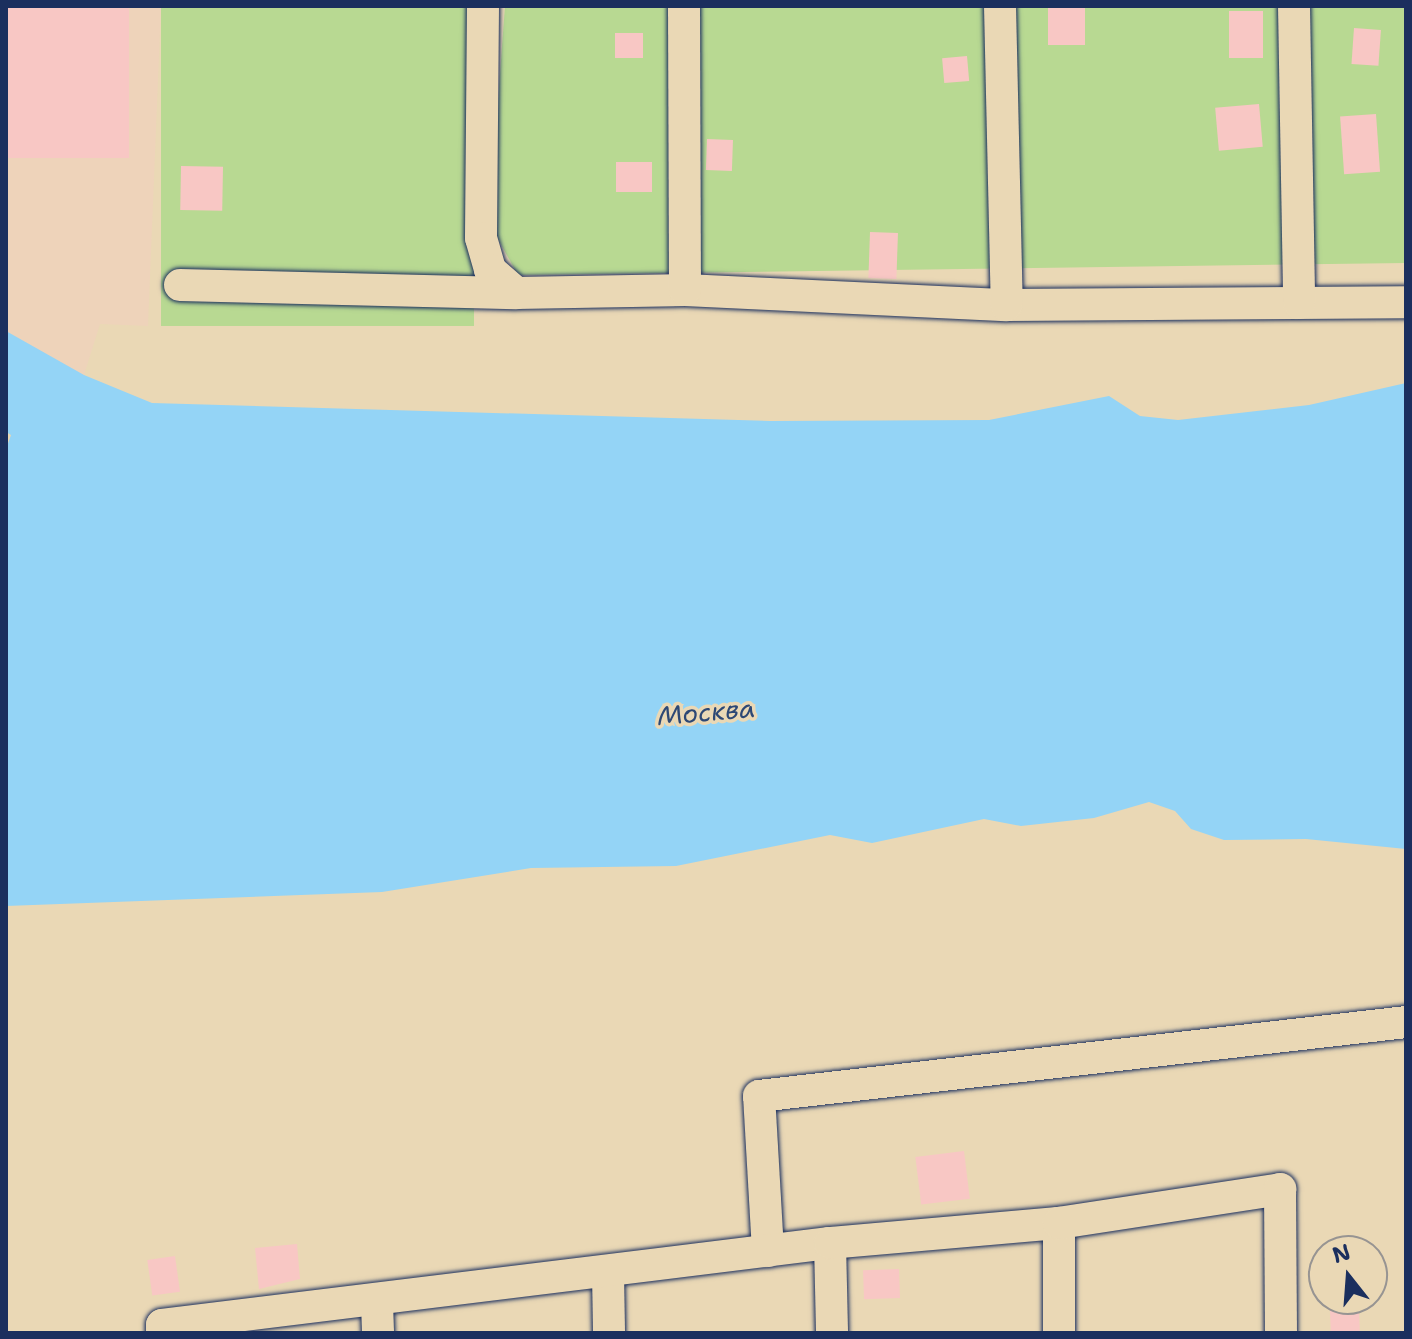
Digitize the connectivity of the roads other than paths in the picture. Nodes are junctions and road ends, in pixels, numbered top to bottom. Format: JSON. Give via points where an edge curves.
{"nodes":[{"id":1,"x":483,"y":6,"type":"edge"},
{"id":2,"x":684,"y":6,"type":"edge"},
{"id":3,"x":1000,"y":6,"type":"edge"},
{"id":4,"x":1294,"y":6,"type":"edge"},
{"id":5,"x":180,"y":285,"type":"dead end"},
{"id":6,"x":685,"y":290,"type":"junction"},
{"id":7,"x":516,"y":293,"type":"junction"},
{"id":8,"x":1406,"y":302,"type":"edge"},
{"id":9,"x":1299,"y":303,"type":"junction"},
{"id":10,"x":1007,"y":305,"type":"junction"},
{"id":11,"x":1406,"y":1022,"type":"edge"},
{"id":12,"x":1059,"y":1223,"type":"junction"},
{"id":13,"x":830,"y":1243,"type":"junction"},
{"id":14,"x":768,"y":1251,"type":"junction"},
{"id":15,"x":608,"y":1273,"type":"junction"},
{"id":16,"x":377,"y":1318,"type":"edge"},
{"id":17,"x":162,"y":1333,"type":"edge"},
{"id":18,"x":609,"y":1333,"type":"edge"},
{"id":19,"x":832,"y":1333,"type":"edge"},
{"id":20,"x":1059,"y":1333,"type":"edge"},
{"id":21,"x":1281,"y":1333,"type":"edge"}],
"edges":[{"from":1,"to":7,"type":"street","via":[[481,238],[490,270]]},
{"from":2,"to":6,"type":"street"},
{"from":3,"to":10,"type":"street"},
{"from":4,"to":9,"type":"street"},
{"from":5,"to":7,"type":"street"},
{"from":6,"to":7,"type":"street"},
{"from":6,"to":10,"type":"street"},
{"from":8,"to":9,"type":"street"},
{"from":9,"to":10,"type":"street"},
{"from":11,"to":14,"type":"street","via":[[759,1096]]},
{"from":12,"to":13,"type":"street"},
{"from":12,"to":20,"type":"street"},
{"from":12,"to":21,"type":"street","via":[[1280,1189]]},
{"from":13,"to":14,"type":"street"},
{"from":13,"to":19,"type":"street"},
{"from":14,"to":15,"type":"street"},
{"from":15,"to":16,"type":"street"},
{"from":15,"to":18,"type":"street"},
{"from":16,"to":17,"type":"street","via":[[162,1325]]}]}
